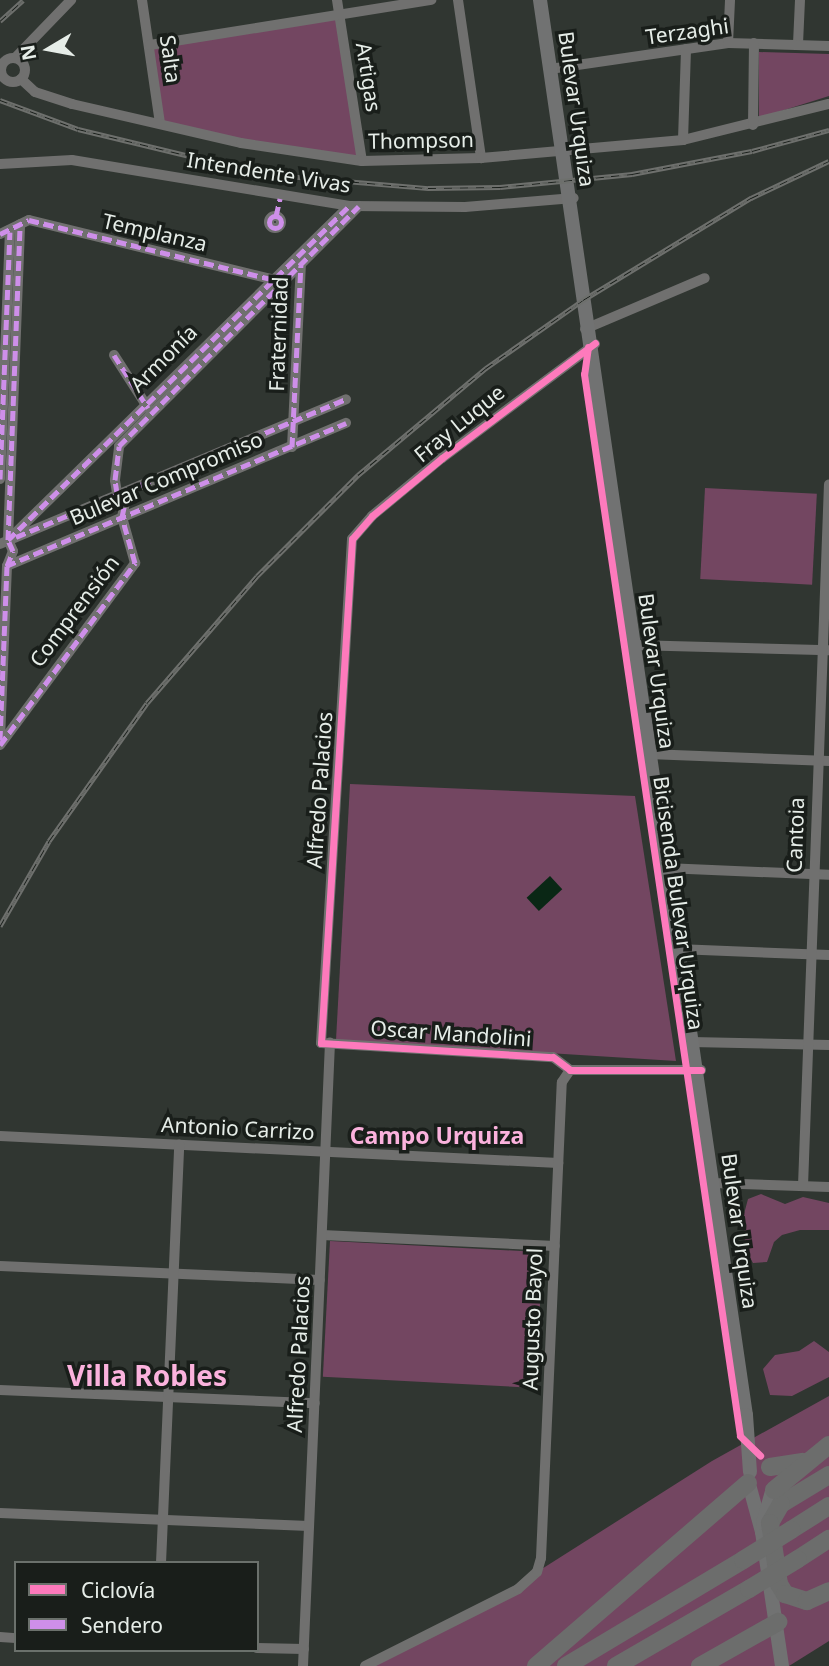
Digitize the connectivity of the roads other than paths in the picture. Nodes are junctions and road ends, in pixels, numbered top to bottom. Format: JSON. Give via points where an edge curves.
{"nodes":[{"id":1,"x":71,"y":0,"type":"edge"},
{"id":2,"x":142,"y":0,"type":"edge"},
{"id":3,"x":337,"y":0,"type":"edge"},
{"id":4,"x":431,"y":0,"type":"edge"},
{"id":5,"x":458,"y":0,"type":"edge"},
{"id":6,"x":540,"y":0,"type":"edge"},
{"id":7,"x":545,"y":0,"type":"edge"},
{"id":8,"x":730,"y":0,"type":"edge"},
{"id":9,"x":800,"y":0,"type":"edge"},
{"id":10,"x":339,"y":15,"type":"junction"},
{"id":11,"x":728,"y":43,"type":"junction"},
{"id":12,"x":754,"y":43,"type":"junction"},
{"id":13,"x":798,"y":44,"type":"junction"},
{"id":14,"x":150,"y":45,"type":"junction"},
{"id":15,"x":829,"y":46,"type":"edge"},
{"id":16,"x":686,"y":49,"type":"junction"},
{"id":17,"x":15,"y":58,"type":"junction"},
{"id":18,"x":0,"y":67,"type":"edge"},
{"id":19,"x":553,"y":69,"type":"junction"},
{"id":20,"x":21,"y":79,"type":"junction"},
{"id":21,"x":829,"y":104,"type":"edge"},
{"id":22,"x":160,"y":124,"type":"junction"},
{"id":23,"x":753,"y":125,"type":"junction"},
{"id":24,"x":682,"y":140,"type":"junction"},
{"id":25,"x":565,"y":152,"type":"junction"},
{"id":26,"x":481,"y":158,"type":"junction"},
{"id":27,"x":362,"y":161,"type":"junction"},
{"id":28,"x":0,"y":164,"type":"edge"},
{"id":29,"x":280,"y":198,"type":"junction"},
{"id":30,"x":572,"y":199,"type":"junction"},
{"id":31,"x":354,"y":206,"type":"junction"},
{"id":32,"x":276,"y":216,"type":"dead end"},
{"id":33,"x":20,"y":224,"type":"junction"},
{"id":34,"x":5,"y":233,"type":"edge"},
{"id":35,"x":301,"y":265,"type":"junction"},
{"id":36,"x":271,"y":278,"type":"junction"},
{"id":37,"x":705,"y":278,"type":"dead end"},
{"id":38,"x":283,"y":283,"type":"junction"},
{"id":39,"x":589,"y":327,"type":"junction"},
{"id":40,"x":592,"y":345,"type":"junction"},
{"id":41,"x":114,"y":355,"type":"dead end"},
{"id":42,"x":346,"y":400,"type":"dead end"},
{"id":43,"x":145,"y":403,"type":"junction"},
{"id":44,"x":151,"y":414,"type":"junction"},
{"id":45,"x":294,"y":421,"type":"junction"},
{"id":46,"x":346,"y":423,"type":"dead end"},
{"id":47,"x":292,"y":447,"type":"junction"},
{"id":48,"x":0,"y":479,"type":"edge"},
{"id":49,"x":829,"y":484,"type":"edge"},
{"id":50,"x":117,"y":493,"type":"junction"},
{"id":51,"x":122,"y":517,"type":"junction"},
{"id":52,"x":352,"y":539,"type":"joint"},
{"id":53,"x":4,"y":542,"type":"edge"},
{"id":54,"x":3,"y":568,"type":"edge"},
{"id":55,"x":636,"y":645,"type":"junction"},
{"id":56,"x":824,"y":650,"type":"edge"},
{"id":57,"x":0,"y":742,"type":"edge"},
{"id":58,"x":652,"y":755,"type":"junction"},
{"id":59,"x":816,"y":760,"type":"junction"},
{"id":60,"x":829,"y":761,"type":"edge"},
{"id":61,"x":668,"y":869,"type":"junction"},
{"id":62,"x":813,"y":874,"type":"junction"},
{"id":63,"x":829,"y":875,"type":"edge"},
{"id":64,"x":680,"y":949,"type":"junction"},
{"id":65,"x":810,"y":955,"type":"junction"},
{"id":66,"x":829,"y":955,"type":"edge"},
{"id":67,"x":694,"y":1042,"type":"junction"},
{"id":68,"x":326,"y":1043,"type":"junction"},
{"id":69,"x":807,"y":1045,"type":"junction"},
{"id":70,"x":829,"y":1045,"type":"edge"},
{"id":71,"x":698,"y":1069,"type":"junction"},
{"id":72,"x":570,"y":1070,"type":"junction"},
{"id":73,"x":0,"y":1136,"type":"edge"},
{"id":74,"x":179,"y":1144,"type":"junction"},
{"id":75,"x":326,"y":1151,"type":"junction"},
{"id":76,"x":558,"y":1163,"type":"junction"},
{"id":77,"x":715,"y":1183,"type":"junction"},
{"id":78,"x":803,"y":1186,"type":"junction"},
{"id":79,"x":829,"y":1187,"type":"edge"},
{"id":80,"x":322,"y":1236,"type":"junction"},
{"id":81,"x":555,"y":1246,"type":"junction"},
{"id":82,"x":0,"y":1266,"type":"edge"},
{"id":83,"x":173,"y":1273,"type":"junction"},
{"id":84,"x":320,"y":1280,"type":"junction"},
{"id":85,"x":0,"y":1390,"type":"edge"},
{"id":86,"x":168,"y":1397,"type":"junction"},
{"id":87,"x":315,"y":1403,"type":"junction"},
{"id":88,"x":829,"y":1445,"type":"edge"},
{"id":89,"x":810,"y":1460,"type":"junction"},
{"id":90,"x":769,"y":1466,"type":"junction"},
{"id":91,"x":829,"y":1475,"type":"edge"},
{"id":92,"x":749,"y":1481,"type":"junction"},
{"id":93,"x":773,"y":1491,"type":"junction"},
{"id":94,"x":829,"y":1506,"type":"edge"},
{"id":95,"x":0,"y":1513,"type":"edge"},
{"id":96,"x":163,"y":1520,"type":"junction"},
{"id":97,"x":309,"y":1526,"type":"junction"},
{"id":98,"x":762,"y":1532,"type":"junction"},
{"id":99,"x":829,"y":1539,"type":"edge"},
{"id":100,"x":161,"y":1561,"type":"edge"},
{"id":101,"x":829,"y":1591,"type":"edge"},
{"id":102,"x":778,"y":1622,"type":"junction"},
{"id":103,"x":259,"y":1648,"type":"edge"},
{"id":104,"x":304,"y":1649,"type":"junction"},
{"id":105,"x":303,"y":1666,"type":"edge"},
{"id":106,"x":365,"y":1666,"type":"edge"},
{"id":107,"x":537,"y":1666,"type":"edge"},
{"id":108,"x":566,"y":1666,"type":"edge"},
{"id":109,"x":616,"y":1666,"type":"edge"},
{"id":110,"x":700,"y":1666,"type":"edge"},
{"id":111,"x":782,"y":1666,"type":"edge"}],
"edges":[{"from":1,"to":17,"type":"street"},
{"from":2,"to":14,"type":"street","name":"Salta"},
{"from":3,"to":10,"type":"street","name":"Artigas"},
{"from":4,"to":10,"type":"street"},
{"from":5,"to":26,"type":"street"},
{"from":6,"to":19,"type":"main road","name":"Bulevar Urquiza"},
{"from":7,"to":19,"type":"main road","name":"Bulevar Urquiza"},
{"from":8,"to":11,"type":"street"},
{"from":9,"to":13,"type":"street"},
{"from":10,"to":14,"type":"street"},
{"from":10,"to":27,"type":"street","name":"Artigas"},
{"from":11,"to":12,"type":"street","name":"Terzaghi"},
{"from":11,"to":16,"type":"street","name":"Terzaghi"},
{"from":12,"to":13,"type":"street","name":"Terzaghi"},
{"from":12,"to":23,"type":"street"},
{"from":13,"to":15,"type":"street","name":"Terzaghi"},
{"from":14,"to":22,"type":"street","name":"Salta"},
{"from":16,"to":19,"type":"street","name":"Terzaghi"},
{"from":16,"to":24,"type":"street"},
{"from":17,"to":18,"type":"street"},
{"from":17,"to":20,"type":"street","via":[[24,65]]},
{"from":18,"to":20,"type":"street","name":"Thompson","via":[[7,80]]},
{"from":19,"to":25,"type":"main road","name":"Bulevar Urquiza"},
{"from":20,"to":22,"type":"street","name":"Thompson","via":[[35,92]]},
{"from":21,"to":23,"type":"street","name":"Thompson"},
{"from":22,"to":27,"type":"street","name":"Thompson"},
{"from":23,"to":24,"type":"street","name":"Thompson"},
{"from":24,"to":25,"type":"street","name":"Thompson"},
{"from":25,"to":26,"type":"street","name":"Thompson"},
{"from":25,"to":30,"type":"main road","name":"Bulevar Urquiza"},
{"from":26,"to":27,"type":"street","name":"Thompson"},
{"from":28,"to":29,"type":"street","name":"Intendente Vivas","via":[[72,160]]},
{"from":29,"to":31,"type":"street","name":"Intendente Vivas"},
{"from":29,"to":32,"type":"street"},
{"from":30,"to":31,"type":"street","name":"Intendente Vivas","via":[[455,207]]},
{"from":30,"to":39,"type":"main road","name":"Bulevar Urquiza"},
{"from":31,"to":35,"type":"street","name":"Armonía"},
{"from":31,"to":36,"type":"street","name":"Armonía"},
{"from":33,"to":34,"type":"street"},
{"from":33,"to":36,"type":"street","name":"Templanza","via":[[29,220]]},
{"from":33,"to":53,"type":"street"},
{"from":34,"to":48,"type":"street"},
{"from":35,"to":38,"type":"street","name":"Armonía"},
{"from":35,"to":45,"type":"street","name":"Fraternidad"},
{"from":36,"to":38,"type":"street","name":"Templanza"},
{"from":36,"to":43,"type":"street","name":"Armonía"},
{"from":37,"to":39,"type":"street"},
{"from":38,"to":44,"type":"street","name":"Armonía"},
{"from":39,"to":40,"type":"main road","name":"Bulevar Urquiza"},
{"from":40,"to":52,"type":"street","name":"Fray Luque","via":[[442,457],[372,516]]},
{"from":40,"to":55,"type":"main road","name":"Bulevar Urquiza"},
{"from":41,"to":43,"type":"street"},
{"from":42,"to":45,"type":"street","name":"Bulevar Compromiso"},
{"from":43,"to":44,"type":"street"},
{"from":43,"to":53,"type":"street","name":"Armonía"},
{"from":44,"to":50,"type":"street","name":"Armonía","via":[[119,446]]},
{"from":45,"to":47,"type":"street","name":"Fraternidad"},
{"from":45,"to":50,"type":"street","name":"Bulevar Compromiso"},
{"from":46,"to":47,"type":"street","name":"Bulevar Compromiso"},
{"from":47,"to":51,"type":"street","name":"Bulevar Compromiso"},
{"from":49,"to":56,"type":"street","name":"Cantoia"},
{"from":50,"to":51,"type":"street","name":"Comprensión","via":[[125,503]]},
{"from":50,"to":53,"type":"street","name":"Bulevar Compromiso"},
{"from":51,"to":54,"type":"street","name":"Bulevar Compromiso"},
{"from":51,"to":57,"type":"street","name":"Comprensión","via":[[135,563]]},
{"from":52,"to":68,"type":"street","name":"Alfredo Palacios"},
{"from":53,"to":54,"type":"street","via":[[13,551]]},
{"from":54,"to":57,"type":"street"},
{"from":55,"to":56,"type":"street"},
{"from":55,"to":58,"type":"main road","name":"Bulevar Urquiza"},
{"from":56,"to":59,"type":"street","name":"Cantoia"},
{"from":58,"to":59,"type":"street"},
{"from":58,"to":61,"type":"main road","name":"Bulevar Urquiza"},
{"from":59,"to":60,"type":"street"},
{"from":59,"to":62,"type":"street","name":"Cantoia"},
{"from":61,"to":62,"type":"street"},
{"from":61,"to":64,"type":"main road","name":"Bulevar Urquiza"},
{"from":62,"to":63,"type":"street"},
{"from":62,"to":65,"type":"street","name":"Cantoia"},
{"from":64,"to":65,"type":"street"},
{"from":64,"to":67,"type":"main road","name":"Bulevar Urquiza"},
{"from":65,"to":66,"type":"street"},
{"from":65,"to":69,"type":"street","name":"Cantoia"},
{"from":67,"to":69,"type":"street"},
{"from":67,"to":71,"type":"main road","name":"Bulevar Urquiza"},
{"from":68,"to":72,"type":"street","name":"Oscar Mandolini","via":[[553,1057]]},
{"from":68,"to":75,"type":"street","name":"Alfredo Palacios"},
{"from":69,"to":70,"type":"street"},
{"from":69,"to":78,"type":"street","name":"Cantoia"},
{"from":71,"to":72,"type":"street","name":"Oscar Mandolini"},
{"from":71,"to":77,"type":"main road","name":"Bulevar Urquiza"},
{"from":72,"to":76,"type":"street","name":"Augusto Bayol","via":[[562,1082]]},
{"from":73,"to":74,"type":"street","name":"Antonio Carrizo"},
{"from":74,"to":75,"type":"street","name":"Antonio Carrizo"},
{"from":74,"to":83,"type":"street"},
{"from":75,"to":76,"type":"street","name":"Antonio Carrizo"},
{"from":75,"to":80,"type":"street","name":"Alfredo Palacios"},
{"from":76,"to":81,"type":"street","name":"Augusto Bayol"},
{"from":77,"to":78,"type":"street"},
{"from":77,"to":90,"type":"main road","name":"Bulevar Urquiza","via":[[755,1442]]},
{"from":77,"to":92,"type":"main road","name":"Bulevar Urquiza","via":[[746,1415]]},
{"from":78,"to":79,"type":"street"},
{"from":80,"to":81,"type":"street"},
{"from":80,"to":84,"type":"street","name":"Alfredo Palacios"},
{"from":81,"to":106,"type":"street","name":"Augusto Bayol","via":[[537,1572],[518,1589]]},
{"from":82,"to":83,"type":"street"},
{"from":83,"to":84,"type":"street"},
{"from":83,"to":86,"type":"street"},
{"from":84,"to":87,"type":"street","name":"Alfredo Palacios"},
{"from":85,"to":86,"type":"street"},
{"from":86,"to":87,"type":"street"},
{"from":86,"to":96,"type":"street"},
{"from":87,"to":97,"type":"street","name":"Alfredo Palacios"},
{"from":88,"to":89,"type":"highway"},
{"from":89,"to":90,"type":"highway"},
{"from":89,"to":93,"type":"highway"},
{"from":90,"to":92,"type":"main road"},
{"from":90,"to":93,"type":"main road","name":"Bulevar Urquiza","via":[[778,1478]]},
{"from":91,"to":101,"type":"highway","via":[[781,1504],[769,1523],[779,1584],[785,1594],[807,1601]]},
{"from":92,"to":93,"type":"main road","via":[[757,1494]]},
{"from":92,"to":98,"type":"main road","name":"Bulevar Urquiza"},
{"from":92,"to":107,"type":"highway"},
{"from":93,"to":98,"type":"main road","name":"Bulevar Urquiza"},
{"from":94,"to":108,"type":"highway","bridge":true},
{"from":95,"to":96,"type":"street"},
{"from":96,"to":97,"type":"street"},
{"from":96,"to":100,"type":"street"},
{"from":97,"to":104,"type":"street","name":"Alfredo Palacios"},
{"from":98,"to":102,"type":"main road","name":"Bulevar Urquiza"},
{"from":99,"to":109,"type":"highway","bridge":true},
{"from":102,"to":110,"type":"highway"},
{"from":102,"to":111,"type":"main road","name":"Bulevar Urquiza"},
{"from":103,"to":104,"type":"street"},
{"from":104,"to":105,"type":"street","name":"Alfredo Palacios"}]}
